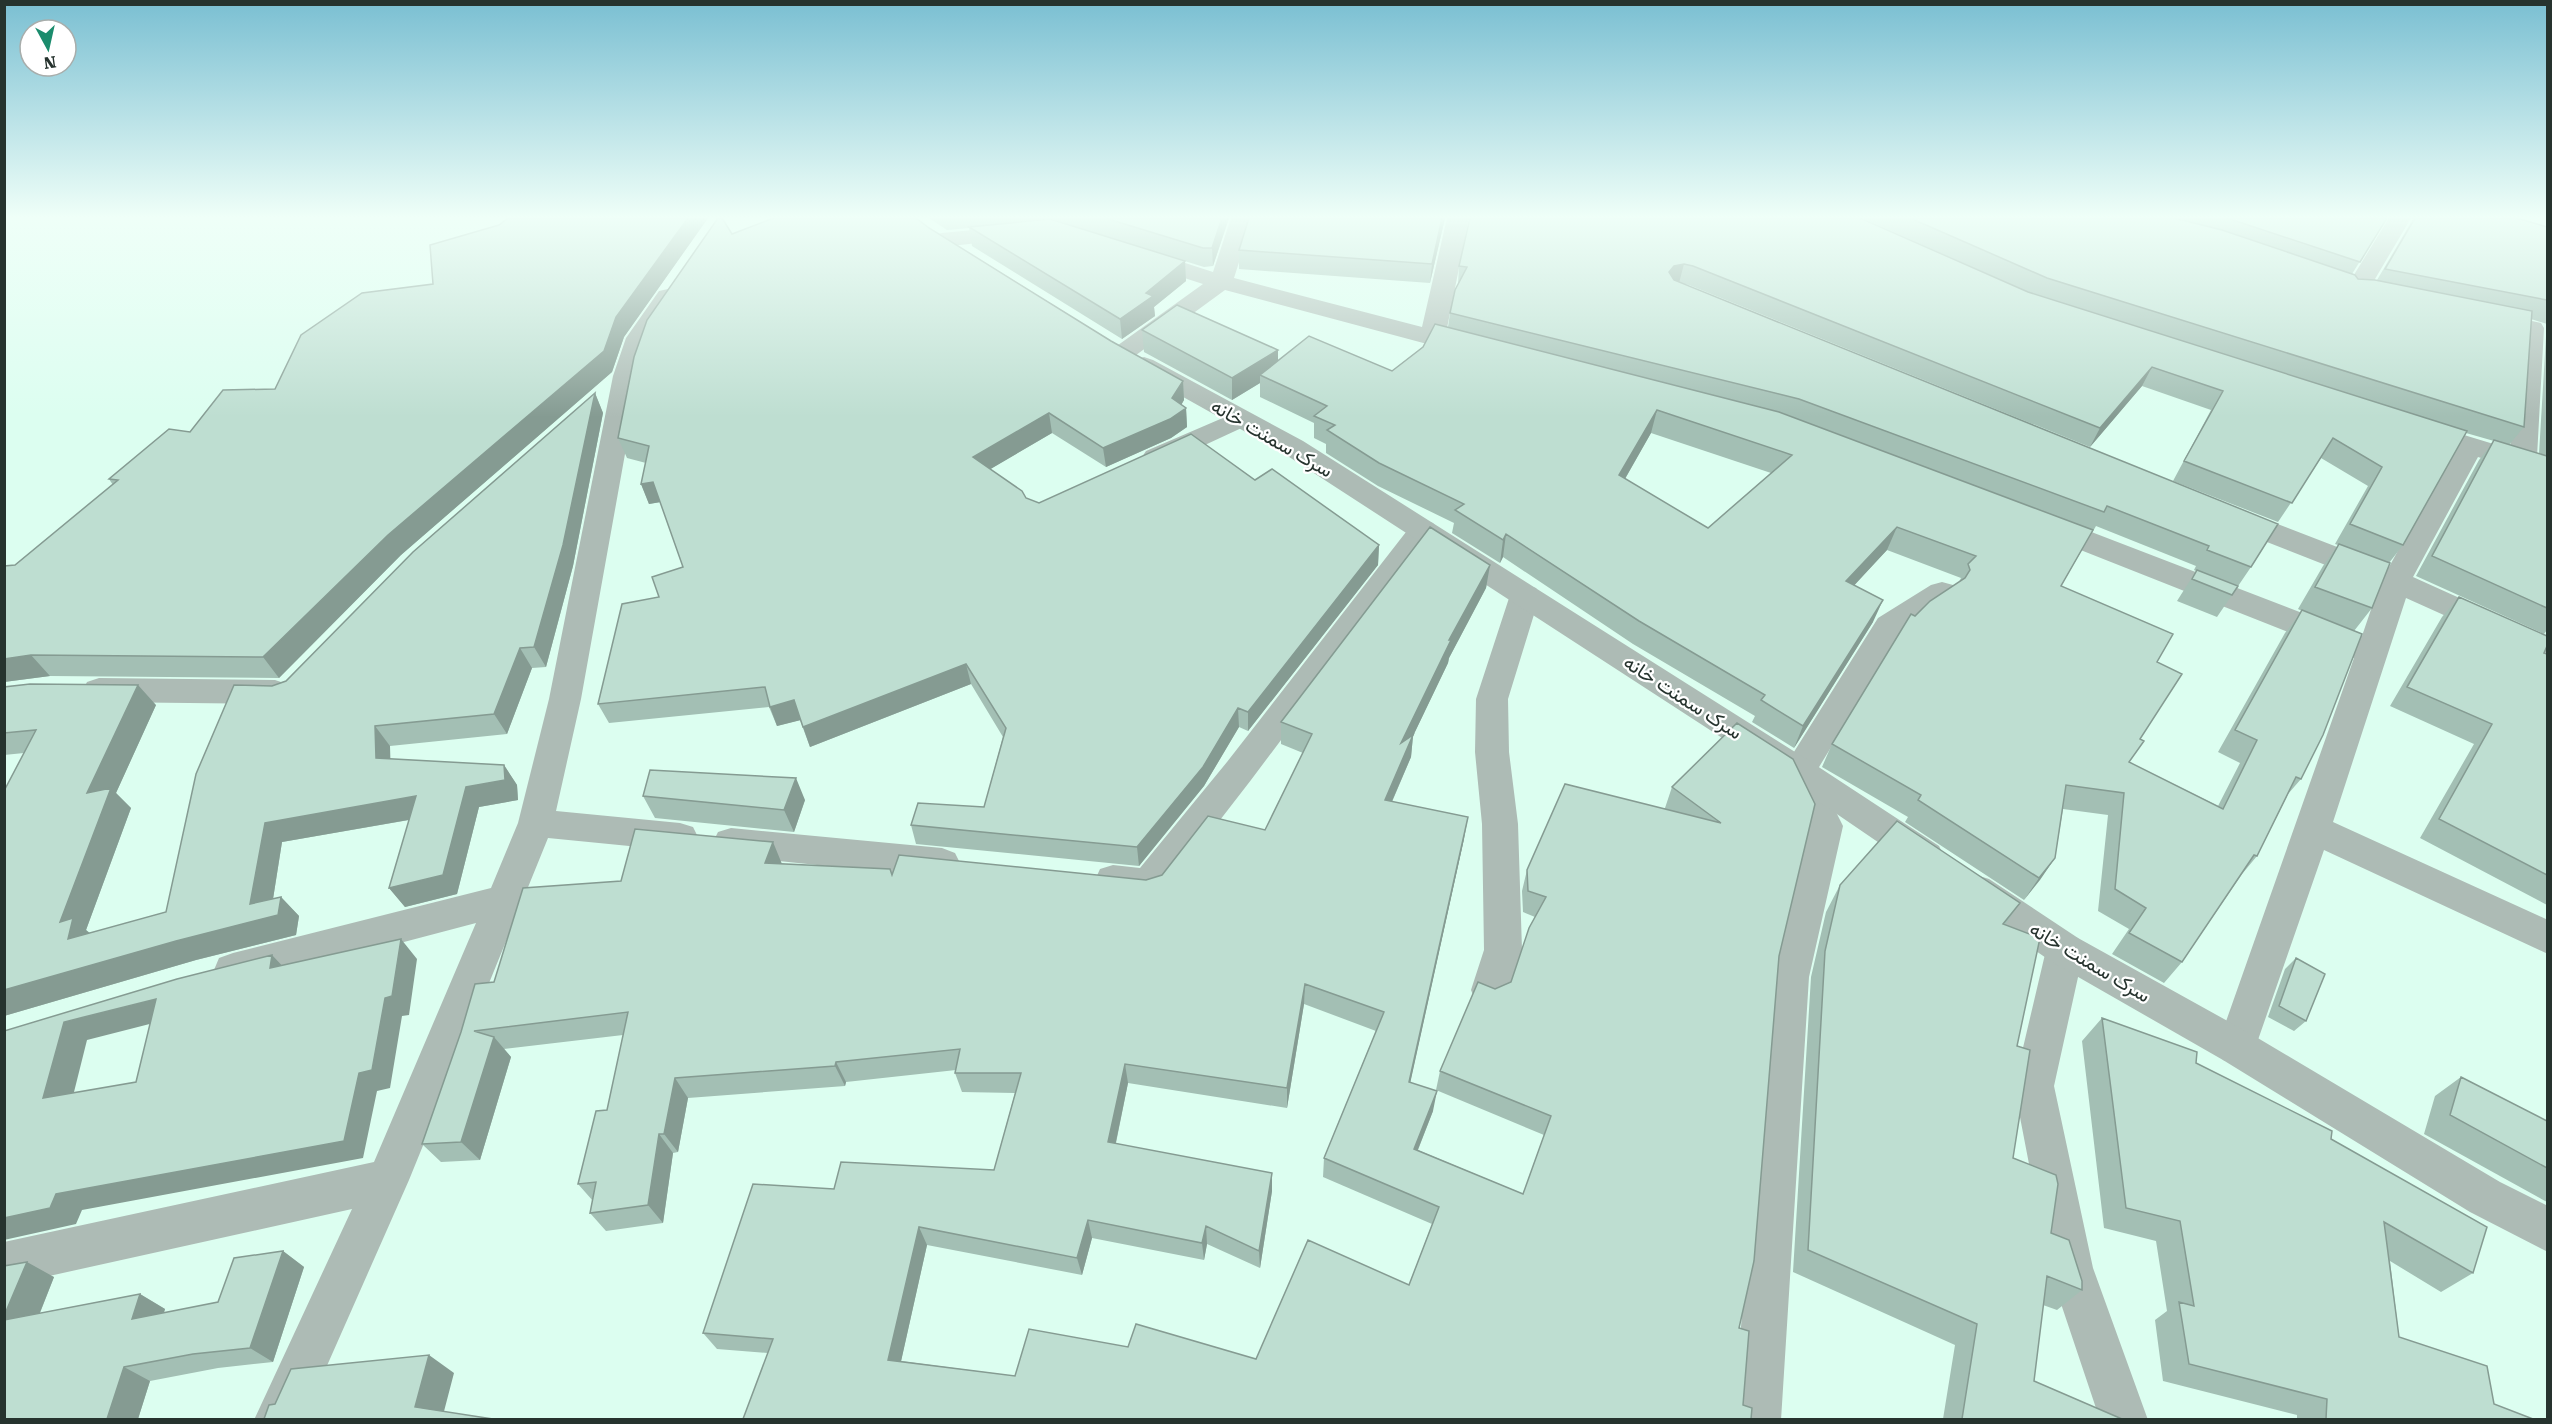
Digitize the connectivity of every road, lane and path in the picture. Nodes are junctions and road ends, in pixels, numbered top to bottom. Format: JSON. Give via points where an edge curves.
{"nodes":[{"id":1,"x":676,"y":284,"type":"edge"},
{"id":2,"x":1217,"y":284,"type":"edge"},
{"id":3,"x":1230,"y":284,"type":"edge"},
{"id":4,"x":1444,"y":284,"type":"edge"},
{"id":5,"x":2360,"y":284,"type":"edge"},
{"id":6,"x":2356,"y":291,"type":"edge"},
{"id":7,"x":2532,"y":328,"type":"edge"},
{"id":8,"x":1432,"y":338,"type":"junction"},
{"id":9,"x":1500,"y":355,"type":"edge"},
{"id":10,"x":626,"y":376,"type":"junction"},
{"id":11,"x":590,"y":407,"type":"edge"},
{"id":12,"x":1239,"y":419,"type":"junction"},
{"id":13,"x":2391,"y":420,"type":"edge"},
{"id":14,"x":2470,"y":446,"type":"junction"},
{"id":15,"x":1135,"y":466,"type":"edge"},
{"id":16,"x":2535,"y":466,"type":"edge"},
{"id":17,"x":2202,"y":506,"type":"edge"},
{"id":18,"x":2025,"y":517,"type":"edge"},
{"id":19,"x":1423,"y":530,"type":"junction"},
{"id":20,"x":2396,"y":581,"type":"junction"},
{"id":21,"x":1942,"y":592,"type":"edge"},
{"id":22,"x":1525,"y":595,"type":"junction"},
{"id":23,"x":2547,"y":651,"type":"edge"},
{"id":24,"x":2373,"y":653,"type":"junction"},
{"id":25,"x":296,"y":684,"type":"edge"},
{"id":26,"x":74,"y":690,"type":"edge"},
{"id":27,"x":1799,"y":771,"type":"junction"},
{"id":28,"x":536,"y":823,"type":"junction"},
{"id":29,"x":2313,"y":829,"type":"junction"},
{"id":30,"x":972,"y":866,"type":"edge"},
{"id":31,"x":1079,"y":877,"type":"edge"},
{"id":32,"x":505,"y":900,"type":"junction"},
{"id":33,"x":2547,"y":938,"type":"edge"},
{"id":34,"x":2065,"y":950,"type":"junction"},
{"id":35,"x":197,"y":979,"type":"edge"},
{"id":36,"x":1490,"y":990,"type":"edge"},
{"id":37,"x":2237,"y":1047,"type":"junction"},
{"id":38,"x":388,"y":1180,"type":"junction"},
{"id":39,"x":2547,"y":1230,"type":"edge"},
{"id":40,"x":4,"y":1264,"type":"edge"},
{"id":41,"x":278,"y":1419,"type":"edge"},
{"id":42,"x":1757,"y":1419,"type":"edge"},
{"id":43,"x":2124,"y":1419,"type":"edge"}],
"edges":[{"from":1,"to":10,"type":"street","via":[[639,338]]},
{"from":2,"to":12,"type":"street","name":"سرک سمنت خانه","via":[[1113,346]]},
{"from":3,"to":8,"type":"street"},
{"from":4,"to":8,"type":"street"},
{"from":5,"to":6,"type":"street"},
{"from":7,"to":16,"type":"street"},
{"from":8,"to":9,"type":"street"},
{"from":10,"to":11,"type":"street"},
{"from":10,"to":28,"type":"street","via":[[565,699]]},
{"from":12,"to":15,"type":"street"},
{"from":12,"to":19,"type":"street","name":"سرک سمنت خانه","via":[[1293,447]]},
{"from":13,"to":14,"type":"street"},
{"from":14,"to":16,"type":"street"},
{"from":14,"to":20,"type":"street"},
{"from":17,"to":20,"type":"street"},
{"from":18,"to":24,"type":"street"},
{"from":19,"to":22,"type":"street","name":"سرک سمنت خانه"},
{"from":19,"to":31,"type":"street","via":[[1149,884]]},
{"from":20,"to":23,"type":"street"},
{"from":20,"to":24,"type":"street"},
{"from":21,"to":27,"type":"street","via":[[1889,626]]},
{"from":22,"to":27,"type":"street","name":"سرک سمنت خانه"},
{"from":22,"to":36,"type":"street","via":[[1492,699],[1503,950]]},
{"from":24,"to":29,"type":"street"},
{"from":25,"to":26,"type":"street","via":[[288,692]]},
{"from":27,"to":34,"type":"street","name":"سرک سمنت خانه"},
{"from":27,"to":42,"type":"street","via":[[1825,826],[1790,977]]},
{"from":28,"to":30,"type":"street"},
{"from":28,"to":32,"type":"street"},
{"from":29,"to":33,"type":"street"},
{"from":29,"to":37,"type":"street"},
{"from":32,"to":35,"type":"street"},
{"from":32,"to":38,"type":"street"},
{"from":34,"to":37,"type":"street","name":"سرک سمنت خانه"},
{"from":34,"to":43,"type":"street","via":[[2034,1086],[2071,1268]]},
{"from":37,"to":39,"type":"street","name":"سرک سمنت خانه","via":[[2485,1197]]},
{"from":38,"to":40,"type":"street"},
{"from":38,"to":41,"type":"street"}]}
